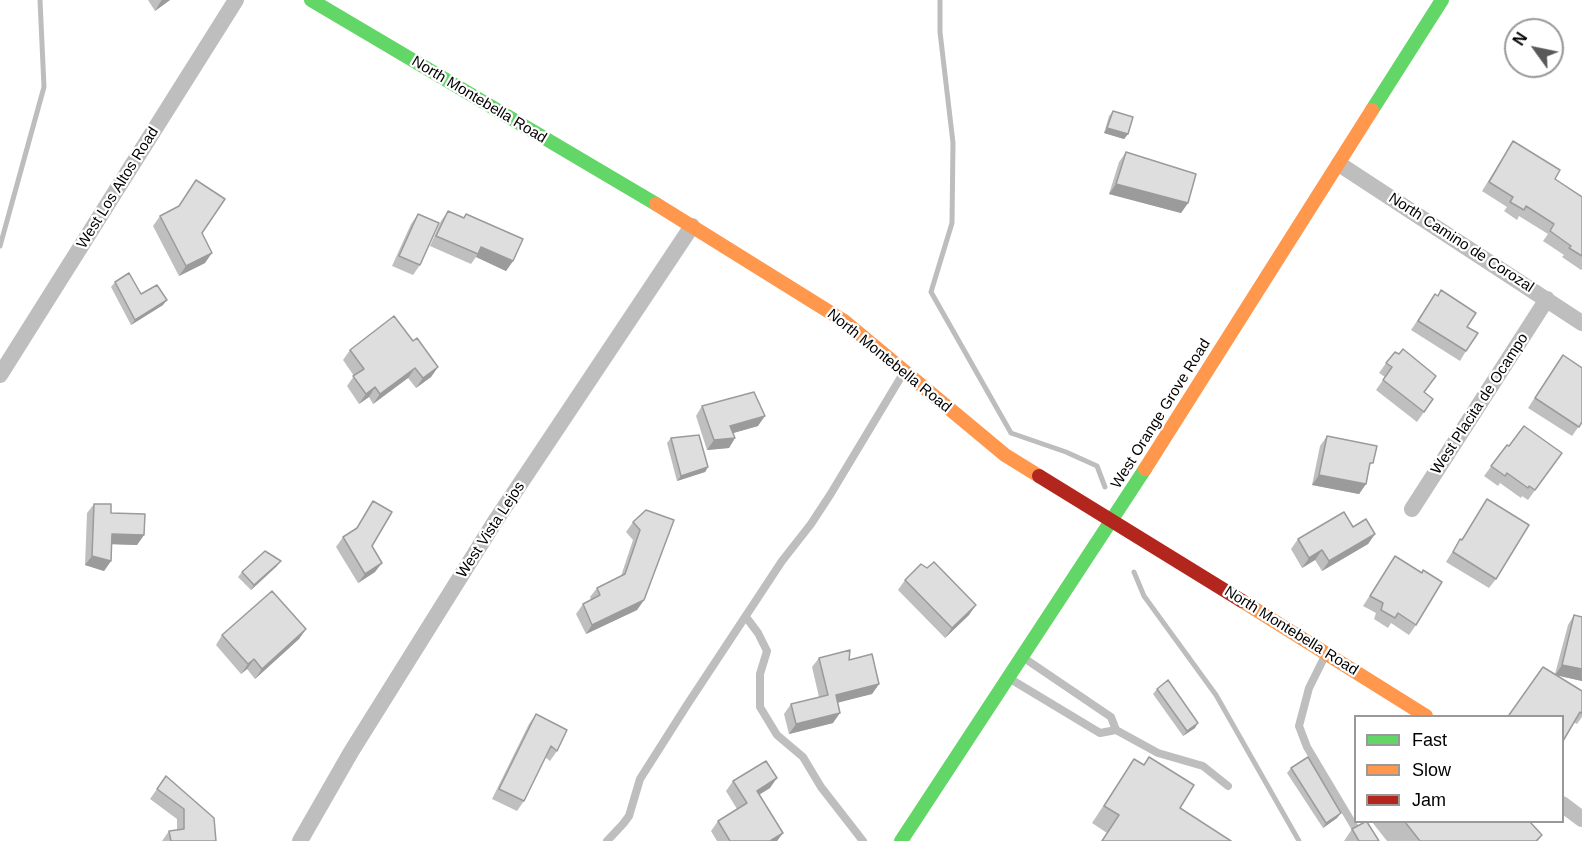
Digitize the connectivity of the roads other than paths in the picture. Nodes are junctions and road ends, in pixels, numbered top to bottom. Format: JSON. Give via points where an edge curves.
{"nodes":[{"id":1,"x":236,"y":0,"type":"edge"},
{"id":2,"x":311,"y":0,"type":"edge"},
{"id":3,"x":1442,"y":0,"type":"edge"},
{"id":4,"x":1339,"y":164,"type":"junction"},
{"id":5,"x":692,"y":226,"type":"junction"},
{"id":6,"x":1547,"y":299,"type":"junction"},
{"id":7,"x":1582,"y":323,"type":"edge"},
{"id":8,"x":905,"y":371,"type":"junction"},
{"id":9,"x":0,"y":375,"type":"edge"},
{"id":10,"x":1413,"y":509,"type":"dead end"},
{"id":11,"x":1113,"y":520,"type":"junction"},
{"id":12,"x":746,"y":617,"type":"junction"},
{"id":13,"x":1326,"y":653,"type":"junction"},
{"id":14,"x":1023,"y":658,"type":"junction"},
{"id":15,"x":1009,"y":679,"type":"junction"},
{"id":16,"x":1423,"y":715,"type":"edge"},
{"id":17,"x":1116,"y":730,"type":"junction"},
{"id":18,"x":1228,"y":786,"type":"dead end"},
{"id":19,"x":1564,"y":805,"type":"edge"},
{"id":20,"x":1582,"y":819,"type":"edge"},
{"id":21,"x":300,"y":841,"type":"edge"},
{"id":22,"x":607,"y":841,"type":"edge"},
{"id":23,"x":863,"y":841,"type":"edge"},
{"id":24,"x":901,"y":841,"type":"edge"},
{"id":25,"x":1363,"y":841,"type":"edge"}],
"edges":[{"from":1,"to":9,"type":"street","name":"West Los Altos Road"},
{"from":2,"to":5,"type":"street","name":"North Montebella Road"},
{"from":3,"to":4,"type":"street","name":"West Orange Grove Road"},
{"from":4,"to":6,"type":"street","name":"North Camino de Corozal"},
{"from":4,"to":11,"type":"street","name":"West Orange Grove Road"},
{"from":5,"to":8,"type":"street","name":"North Montebella Road","via":[[844,321]]},
{"from":5,"to":21,"type":"street","name":"West Vista Lejos","via":[[494,522]]},
{"from":6,"to":7,"type":"street","name":"North Camino de Corozal"},
{"from":6,"to":10,"type":"street","name":"West Placita de Ocampo"},
{"from":8,"to":11,"type":"street","name":"North Montebella Road","via":[[1005,455]]},
{"from":8,"to":12,"type":"lane","via":[[830,495]]},
{"from":11,"to":13,"type":"street","name":"North Montebella Road"},
{"from":11,"to":14,"type":"street","name":"West Orange Grove Road"},
{"from":12,"to":22,"type":"lane","via":[[640,779],[629,816]]},
{"from":12,"to":23,"type":"lane","via":[[767,651],[760,674],[760,707],[777,735],[803,757]]},
{"from":13,"to":16,"type":"street","name":"North Montebella Road"},
{"from":13,"to":25,"type":"lane","via":[[1309,688],[1299,726],[1307,747]]},
{"from":14,"to":15,"type":"street","name":"West Orange Grove Road"},
{"from":14,"to":17,"type":"lane","via":[[1111,717]]},
{"from":15,"to":17,"type":"lane","via":[[1100,733]]},
{"from":15,"to":24,"type":"street","name":"West Orange Grove Road"},
{"from":17,"to":18,"type":"lane","via":[[1158,753],[1203,766]]},
{"from":19,"to":20,"type":"street"}]}
